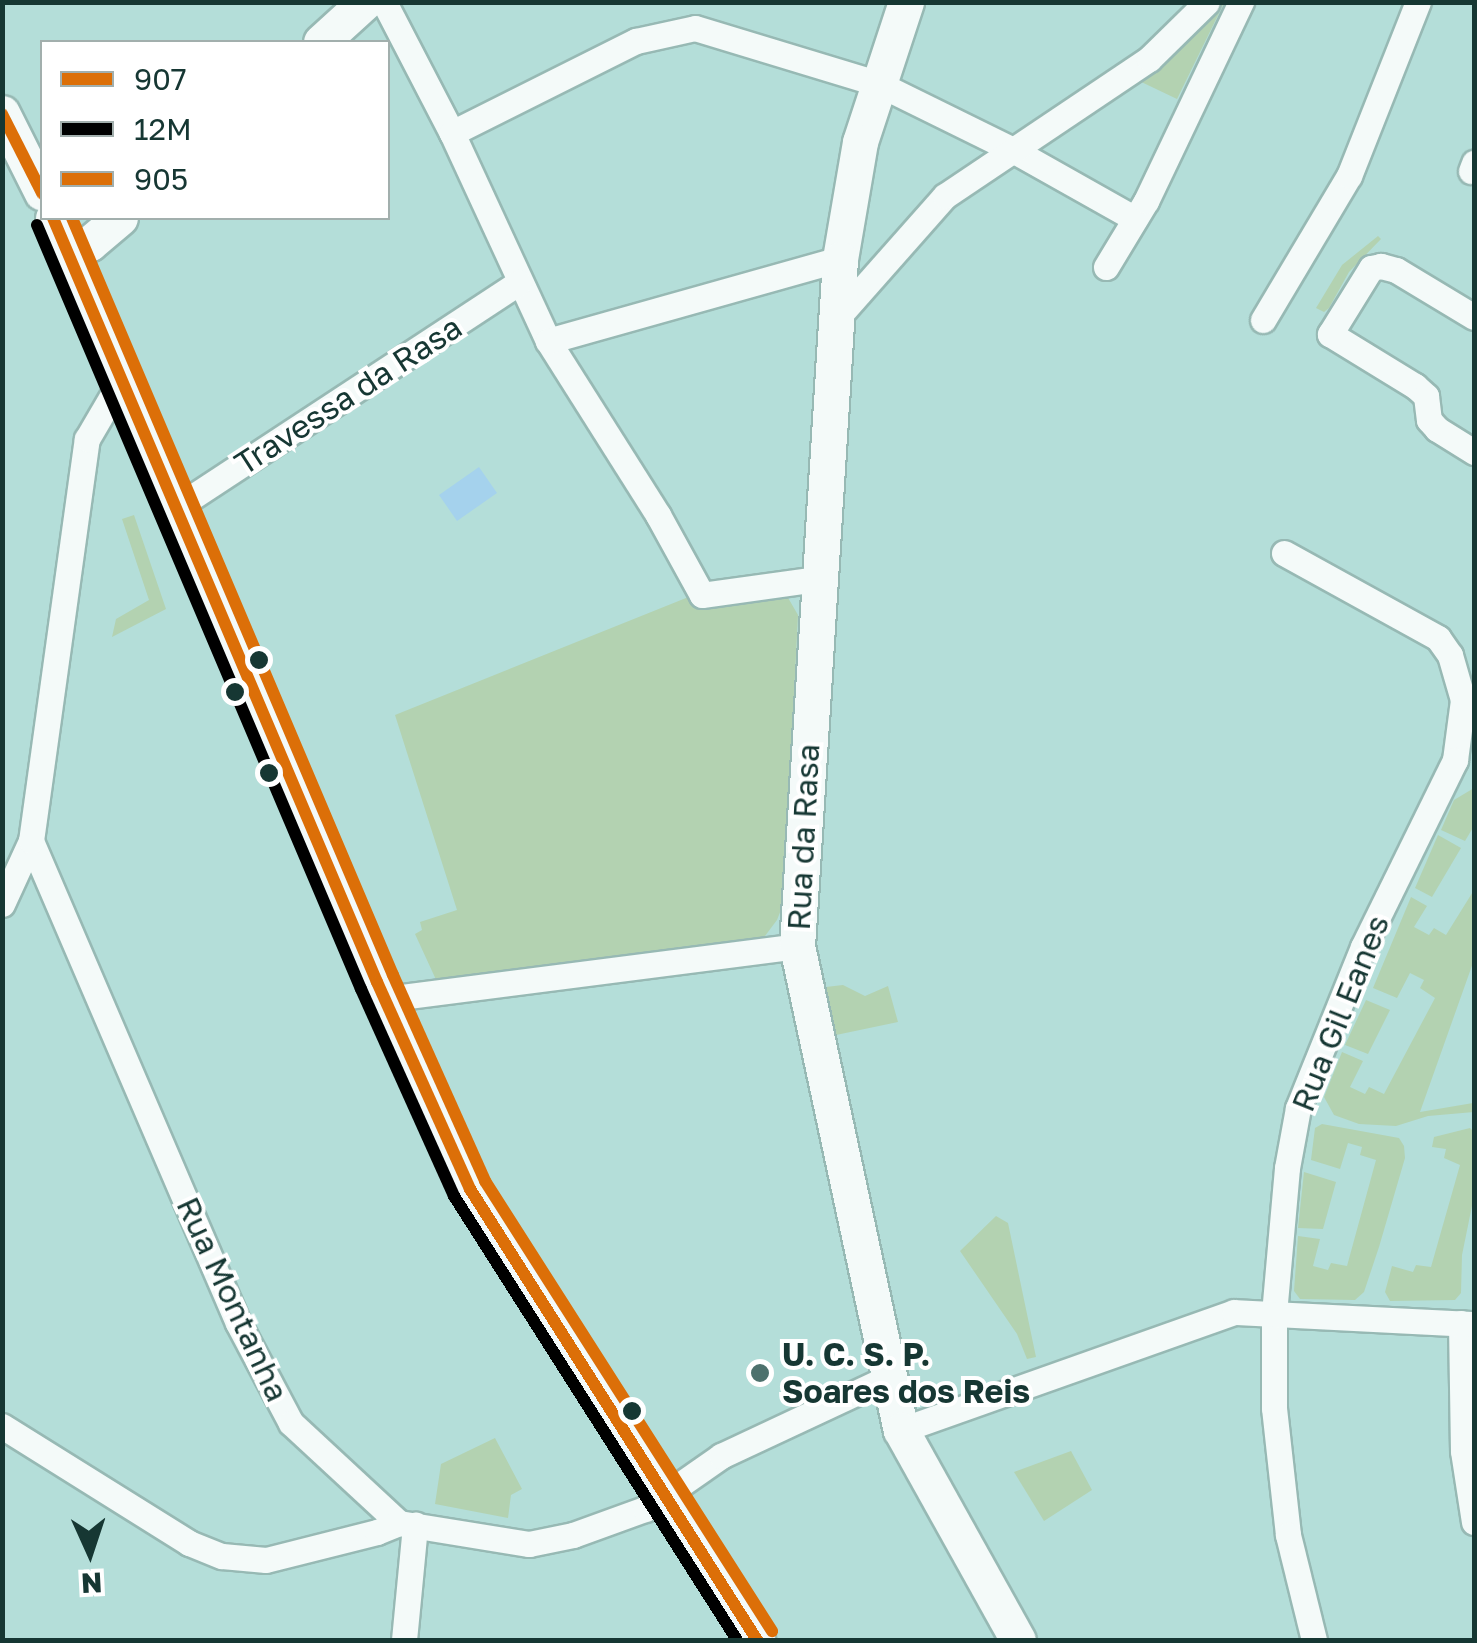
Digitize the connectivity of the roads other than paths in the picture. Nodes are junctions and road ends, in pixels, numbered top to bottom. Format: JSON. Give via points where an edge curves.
{"nodes":[{"id":1,"x":365,"y":2,"type":"edge"},
{"id":2,"x":384,"y":2,"type":"edge"},
{"id":3,"x":906,"y":2,"type":"edge"},
{"id":4,"x":1206,"y":2,"type":"edge"},
{"id":5,"x":1240,"y":2,"type":"edge"},
{"id":6,"x":1418,"y":2,"type":"edge"},
{"id":7,"x":323,"y":40,"type":"edge"},
{"id":8,"x":879,"y":84,"type":"junction"},
{"id":9,"x":2,"y":113,"type":"edge"},
{"id":10,"x":452,"y":133,"type":"junction"},
{"id":11,"x":1011,"y":149,"type":"junction"},
{"id":12,"x":40,"y":189,"type":"edge"},
{"id":13,"x":1135,"y":219,"type":"junction"},
{"id":14,"x":54,"y":220,"type":"edge"},
{"id":15,"x":118,"y":220,"type":"edge"},
{"id":16,"x":68,"y":253,"type":"junction"},
{"id":17,"x":840,"y":259,"type":"junction"},
{"id":18,"x":1106,"y":268,"type":"dead end"},
{"id":19,"x":519,"y":282,"type":"junction"},
{"id":20,"x":1474,"y":318,"type":"edge"},
{"id":21,"x":836,"y":319,"type":"junction"},
{"id":22,"x":1264,"y":320,"type":"dead end"},
{"id":23,"x":548,"y":341,"type":"junction"},
{"id":24,"x":122,"y":379,"type":"junction"},
{"id":25,"x":1474,"y":452,"type":"edge"},
{"id":26,"x":177,"y":508,"type":"junction"},
{"id":27,"x":1284,"y":553,"type":"dead end"},
{"id":28,"x":818,"y":579,"type":"junction"},
{"id":29,"x":1465,"y":764,"type":"edge"},
{"id":30,"x":31,"y":841,"type":"junction"},
{"id":31,"x":2,"y":904,"type":"edge"},
{"id":32,"x":796,"y":946,"type":"junction"},
{"id":33,"x":385,"y":999,"type":"junction"},
{"id":34,"x":1274,"y":1314,"type":"junction"},
{"id":35,"x":1468,"y":1324,"type":"edge"},
{"id":36,"x":890,"y":1376,"type":"junction"},
{"id":37,"x":2,"y":1426,"type":"edge"},
{"id":38,"x":901,"y":1430,"type":"junction"},
{"id":39,"x":664,"y":1496,"type":"junction"},
{"id":40,"x":1474,"y":1522,"type":"edge"},
{"id":41,"x":397,"y":1527,"type":"junction"},
{"id":42,"x":404,"y":1640,"type":"edge"},
{"id":43,"x":758,"y":1640,"type":"edge"},
{"id":44,"x":1018,"y":1640,"type":"edge"},
{"id":45,"x":1314,"y":1640,"type":"edge"}],
"edges":[{"from":1,"to":7,"type":"main road"},
{"from":2,"to":10,"type":"street"},
{"from":3,"to":8,"type":"main road","name":"Rua da Rasa"},
{"from":4,"to":11,"type":"street","via":[[1149,59]]},
{"from":5,"to":13,"type":"street"},
{"from":6,"to":22,"type":"street","via":[[1349,176]]},
{"from":8,"to":10,"type":"street","via":[[696,28],[636,41]]},
{"from":8,"to":11,"type":"street"},
{"from":8,"to":17,"type":"main road","name":"Rua da Rasa","via":[[860,142]]},
{"from":9,"to":12,"type":"main road"},
{"from":10,"to":19,"type":"street"},
{"from":11,"to":13,"type":"street"},
{"from":11,"to":21,"type":"street","via":[[945,196]]},
{"from":13,"to":18,"type":"street"},
{"from":14,"to":16,"type":"main road"},
{"from":15,"to":16,"type":"main road"},
{"from":16,"to":24,"type":"main road"},
{"from":17,"to":21,"type":"main road","name":"Rua da Rasa"},
{"from":17,"to":23,"type":"street"},
{"from":19,"to":23,"type":"street"},
{"from":19,"to":26,"type":"street","name":"Travessa da Rasa"},
{"from":20,"to":25,"type":"street","via":[[1381,266],[1371,268],[1330,334],[1416,386],[1438,430]]},
{"from":21,"to":28,"type":"main road","name":"Rua da Rasa"},
{"from":23,"to":28,"type":"street","via":[[702,595]]},
{"from":24,"to":26,"type":"main road"},
{"from":24,"to":30,"type":"street","via":[[87,439]]},
{"from":26,"to":33,"type":"main road"},
{"from":27,"to":29,"type":"street","name":"Rua Gil Eanes","via":[[1438,638],[1463,700]]},
{"from":28,"to":32,"type":"main road","name":"Rua da Rasa"},
{"from":29,"to":34,"type":"street","name":"Rua Gil Eanes","via":[[1363,947],[1298,1108]]},
{"from":30,"to":31,"type":"street"},
{"from":30,"to":41,"type":"street","name":"Rua Montanha","via":[[238,1323],[282,1407]]},
{"from":32,"to":33,"type":"street"},
{"from":32,"to":36,"type":"main road","name":"Rua da Rasa"},
{"from":33,"to":39,"type":"main road","via":[[470,1190]]},
{"from":34,"to":35,"type":"street"},
{"from":34,"to":38,"type":"street","via":[[1234,1312]]},
{"from":34,"to":45,"type":"street","name":"Rua Gil Eanes","via":[[1282,1494]]},
{"from":35,"to":40,"type":"street","via":[[1463,1451]]},
{"from":36,"to":38,"type":"main road","name":"Rua da Rasa"},
{"from":36,"to":39,"type":"street","via":[[721,1456]]},
{"from":37,"to":41,"type":"street","via":[[190,1543],[222,1556],[266,1560]]},
{"from":38,"to":44,"type":"main road","name":"Rua da Rasa"},
{"from":39,"to":41,"type":"street","via":[[646,1509],[540,1544]]},
{"from":39,"to":43,"type":"main road"},
{"from":41,"to":42,"type":"street"}]}
